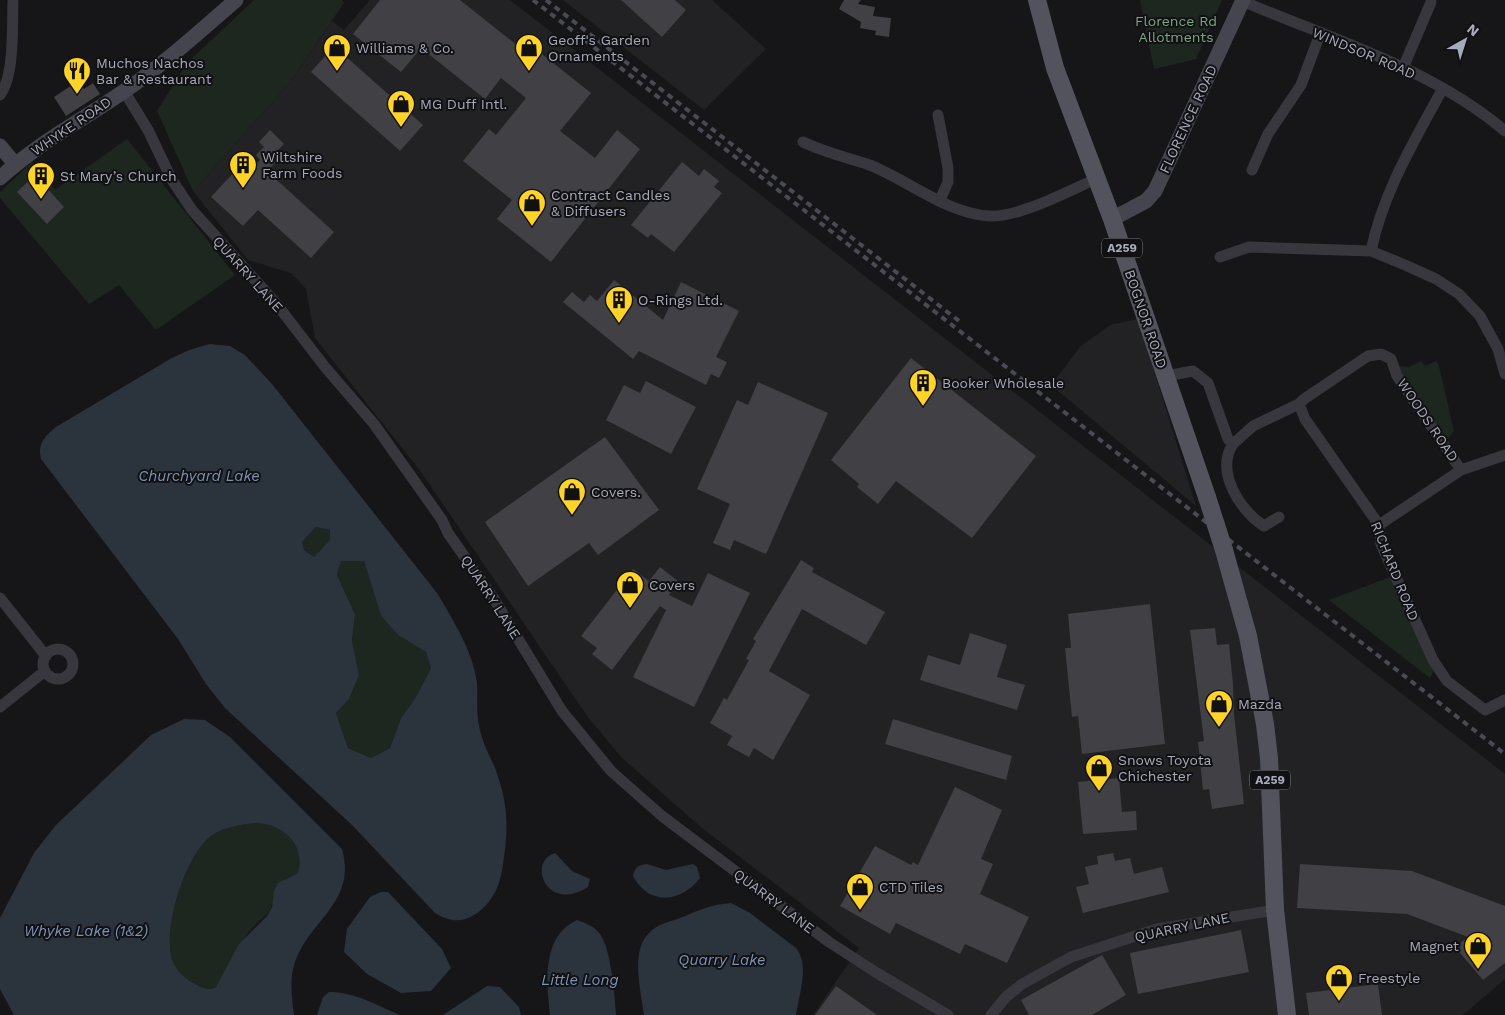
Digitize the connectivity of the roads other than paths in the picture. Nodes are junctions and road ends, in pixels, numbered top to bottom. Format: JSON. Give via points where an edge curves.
{"nodes":[{"id":1,"x":13,"y":0,"type":"edge"},
{"id":2,"x":236,"y":0,"type":"edge"},
{"id":3,"x":1037,"y":0,"type":"edge"},
{"id":4,"x":1242,"y":1,"type":"edge"},
{"id":5,"x":1431,"y":2,"type":"dead end"},
{"id":6,"x":1320,"y":34,"type":"junction"},
{"id":7,"x":1403,"y":68,"type":"junction"},
{"id":8,"x":1443,"y":88,"type":"junction"},
{"id":9,"x":124,"y":91,"type":"junction"},
{"id":10,"x":0,"y":95,"type":"edge"},
{"id":11,"x":938,"y":115,"type":"dead end"},
{"id":12,"x":1505,"y":131,"type":"edge"},
{"id":13,"x":802,"y":142,"type":"dead end"},
{"id":14,"x":0,"y":146,"type":"edge"},
{"id":15,"x":15,"y":164,"type":"junction"},
{"id":16,"x":1252,"y":170,"type":"dead end"},
{"id":17,"x":0,"y":178,"type":"edge"},
{"id":18,"x":1096,"y":179,"type":"junction"},
{"id":19,"x":940,"y":200,"type":"junction"},
{"id":20,"x":1112,"y":219,"type":"junction"},
{"id":21,"x":1371,"y":251,"type":"junction"},
{"id":22,"x":1220,"y":257,"type":"dead end"},
{"id":23,"x":1505,"y":374,"type":"edge"},
{"id":24,"x":1166,"y":376,"type":"junction"},
{"id":25,"x":1300,"y":404,"type":"junction"},
{"id":26,"x":1233,"y":444,"type":"junction"},
{"id":27,"x":1505,"y":455,"type":"edge"},
{"id":28,"x":1461,"y":470,"type":"junction"},
{"id":29,"x":1279,"y":518,"type":"dead end"},
{"id":30,"x":1379,"y":525,"type":"junction"},
{"id":31,"x":0,"y":598,"type":"edge"},
{"id":32,"x":46,"y":656,"type":"junction"},
{"id":33,"x":45,"y":671,"type":"junction"},
{"id":34,"x":1505,"y":700,"type":"edge"},
{"id":35,"x":0,"y":707,"type":"edge"},
{"id":36,"x":1275,"y":910,"type":"junction"},
{"id":37,"x":948,"y":1015,"type":"edge"},
{"id":38,"x":991,"y":1015,"type":"edge"},
{"id":39,"x":1288,"y":1015,"type":"edge"}],
"edges":[{"from":1,"to":10,"type":"street","via":[[9,73]]},
{"from":2,"to":9,"type":"main road","name":"WHYKE ROAD"},
{"from":3,"to":18,"type":"main road","name":"BOGNOR ROAD","number":"A259","via":[[1055,68]]},
{"from":4,"to":6,"type":"street","name":"WINDSOR ROAD"},
{"from":4,"to":20,"type":"main road","name":"FLORENCE ROAD","via":[[1155,191],[1146,201]]},
{"from":5,"to":7,"type":"street"},
{"from":6,"to":7,"type":"street","name":"WINDSOR ROAD","via":[[1381,56]]},
{"from":6,"to":16,"type":"street","via":[[1300,85],[1268,134]]},
{"from":7,"to":8,"type":"street","name":"WINDSOR ROAD"},
{"from":8,"to":12,"type":"street","name":"WINDSOR ROAD","via":[[1485,114]]},
{"from":8,"to":21,"type":"street","via":[[1390,191]]},
{"from":9,"to":15,"type":"main road","name":"WHYKE ROAD"},
{"from":9,"to":37,"type":"street","name":"QUARRY LANE","via":[[192,210],[275,302],[374,424],[494,599],[562,711],[610,771],[662,816],[829,942]]},
{"from":11,"to":19,"type":"street","via":[[948,168],[948,182]]},
{"from":13,"to":19,"type":"street","via":[[868,165]]},
{"from":14,"to":15,"type":"main road"},
{"from":15,"to":17,"type":"main road","name":"WHYKE ROAD"},
{"from":18,"to":19,"type":"street","via":[[1014,213],[989,216],[964,211]]},
{"from":18,"to":20,"type":"main road","name":"BOGNOR ROAD","number":"A259"},
{"from":20,"to":24,"type":"main road","name":"BOGNOR ROAD","number":"A259"},
{"from":21,"to":22,"type":"street","via":[[1249,248]]},
{"from":21,"to":23,"type":"street","via":[[1436,279],[1459,294],[1480,316],[1498,349]]},
{"from":24,"to":26,"type":"street","via":[[1193,371],[1204,378]]},
{"from":24,"to":36,"type":"main road","name":"BOGNOR ROAD","number":"A259","bridge":true,"via":[[1224,550],[1248,636],[1269,758]]},
{"from":25,"to":26,"type":"street","via":[[1253,426]]},
{"from":25,"to":28,"type":"street","name":"WOODS ROAD","via":[[1368,356],[1386,356]]},
{"from":25,"to":30,"type":"street","name":"RICHARD ROAD","via":[[1305,419]]},
{"from":26,"to":29,"type":"street","via":[[1227,455],[1226,467],[1243,506],[1264,526]]},
{"from":27,"to":28,"type":"street"},
{"from":28,"to":30,"type":"street"},
{"from":30,"to":34,"type":"street","name":"RICHARD ROAD","via":[[1381,544],[1406,602],[1433,660],[1447,681],[1485,710]]},
{"from":31,"to":32,"type":"street"},
{"from":32,"to":33,"type":"street","via":[[43,663]]},
{"from":32,"to":33,"type":"street","via":[[52,651],[64,651],[73,665],[64,678],[53,678]]},
{"from":33,"to":35,"type":"street"},
{"from":36,"to":38,"type":"street","name":"QUARRY LANE","via":[[1156,929],[1072,956],[1022,984]]},
{"from":36,"to":39,"type":"main road","number":"A259"}]}
